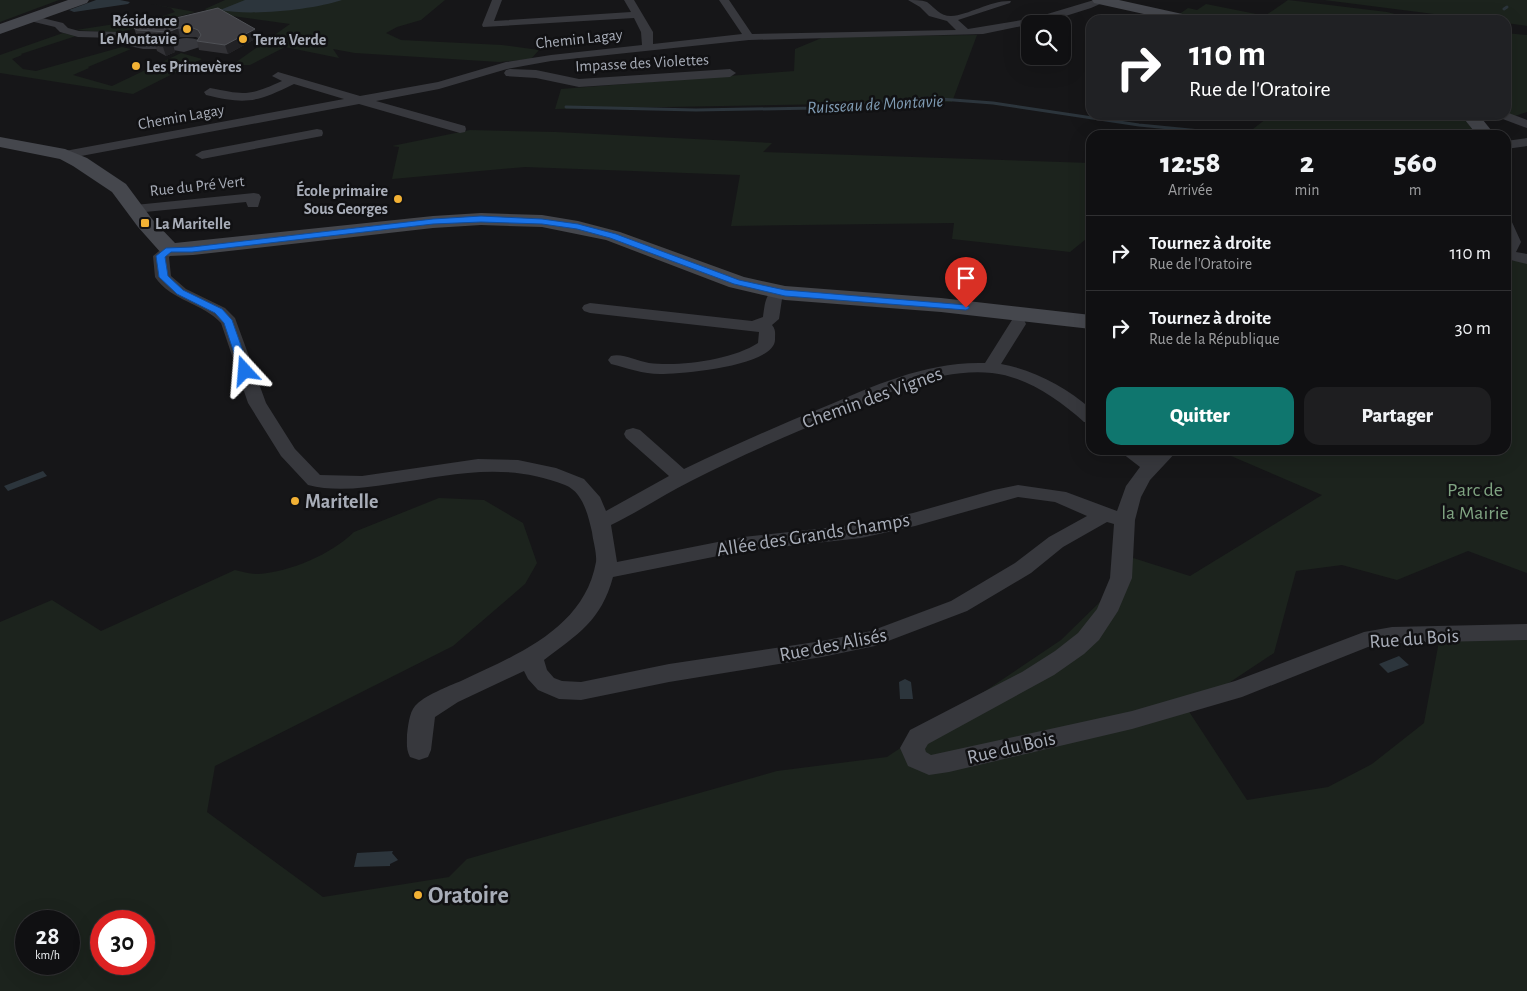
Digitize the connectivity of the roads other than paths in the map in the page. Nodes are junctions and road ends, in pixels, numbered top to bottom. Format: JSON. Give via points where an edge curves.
{"nodes":[{"id":1,"x":82,"y":0,"type":"edge"},
{"id":2,"x":497,"y":0,"type":"edge"},
{"id":3,"x":629,"y":0,"type":"edge"},
{"id":4,"x":724,"y":0,"type":"edge"},
{"id":5,"x":913,"y":0,"type":"edge"},
{"id":6,"x":1102,"y":0,"type":"edge"},
{"id":7,"x":1006,"y":1,"type":"edge"},
{"id":8,"x":637,"y":15,"type":"junction"},
{"id":9,"x":1169,"y":15,"type":"edge"},
{"id":10,"x":30,"y":18,"type":"junction"},
{"id":11,"x":952,"y":19,"type":"junction"},
{"id":12,"x":0,"y":28,"type":"edge"},
{"id":13,"x":965,"y":33,"type":"junction"},
{"id":14,"x":749,"y":37,"type":"junction"},
{"id":15,"x":172,"y":46,"type":"edge"},
{"id":16,"x":648,"y":48,"type":"junction"},
{"id":17,"x":496,"y":69,"type":"junction"},
{"id":18,"x":730,"y":73,"type":"dead end"},
{"id":19,"x":278,"y":76,"type":"dead end"},
{"id":20,"x":292,"y":81,"type":"junction"},
{"id":21,"x":210,"y":92,"type":"dead end"},
{"id":22,"x":358,"y":100,"type":"junction"},
{"id":23,"x":1511,"y":118,"type":"edge"},
{"id":24,"x":1474,"y":120,"type":"edge"},
{"id":25,"x":243,"y":122,"type":"junction"},
{"id":26,"x":1527,"y":124,"type":"edge"},
{"id":27,"x":460,"y":129,"type":"dead end"},
{"id":28,"x":1482,"y":130,"type":"edge"},
{"id":29,"x":317,"y":133,"type":"dead end"},
{"id":30,"x":0,"y":142,"type":"edge"},
{"id":31,"x":1527,"y":142,"type":"edge"},
{"id":32,"x":257,"y":144,"type":"junction"},
{"id":33,"x":1511,"y":144,"type":"edge"},
{"id":34,"x":202,"y":155,"type":"dead end"},
{"id":35,"x":73,"y":158,"type":"junction"},
{"id":36,"x":253,"y":204,"type":"dead end"},
{"id":37,"x":135,"y":209,"type":"junction"},
{"id":38,"x":169,"y":250,"type":"junction"},
{"id":39,"x":1511,"y":255,"type":"edge"},
{"id":40,"x":1527,"y":259,"type":"edge"},
{"id":41,"x":779,"y":292,"type":"junction"},
{"id":42,"x":590,"y":308,"type":"dead end"},
{"id":43,"x":1086,"y":321,"type":"edge"},
{"id":44,"x":1018,"y":324,"type":"dead end"},
{"id":45,"x":760,"y":325,"type":"junction"},
{"id":46,"x":617,"y":360,"type":"dead end"},
{"id":47,"x":990,"y":368,"type":"junction"},
{"id":48,"x":1086,"y":413,"type":"edge"},
{"id":49,"x":633,"y":434,"type":"dead end"},
{"id":50,"x":1135,"y":455,"type":"edge"},
{"id":51,"x":1162,"y":455,"type":"edge"},
{"id":52,"x":1150,"y":465,"type":"junction"},
{"id":53,"x":682,"y":477,"type":"junction"},
{"id":54,"x":1114,"y":517,"type":"junction"},
{"id":55,"x":600,"y":522,"type":"junction"},
{"id":56,"x":606,"y":570,"type":"junction"},
{"id":57,"x":1527,"y":632,"type":"edge"},
{"id":58,"x":532,"y":657,"type":"junction"},
{"id":59,"x":419,"y":750,"type":"dead end"}],
"edges":[{"from":1,"to":10,"type":"street"},
{"from":2,"to":8,"type":"street","via":[[487,25]]},
{"from":3,"to":8,"type":"street"},
{"from":4,"to":14,"type":"street"},
{"from":5,"to":11,"type":"street","via":[[933,14]]},
{"from":6,"to":9,"type":"street"},
{"from":6,"to":13,"type":"street","name":"Chemin Lagay","via":[[1032,22]]},
{"from":7,"to":11,"type":"street"},
{"from":8,"to":16,"type":"street","via":[[647,32]]},
{"from":10,"to":12,"type":"street"},
{"from":10,"to":15,"type":"street","via":[[59,25],[78,34],[118,35],[126,42],[140,46]]},
{"from":11,"to":13,"type":"street"},
{"from":13,"to":14,"type":"street","name":"Chemin Lagay"},
{"from":14,"to":16,"type":"street","name":"Chemin Lagay"},
{"from":16,"to":17,"type":"street","name":"Chemin Lagay","via":[[551,58]]},
{"from":17,"to":18,"type":"street","name":"Impasse des Violettes","via":[[579,84]]},
{"from":17,"to":22,"type":"street","name":"Chemin Lagay","via":[[439,85]]},
{"from":19,"to":20,"type":"street"},
{"from":20,"to":21,"type":"street","via":[[262,95],[242,98]]},
{"from":20,"to":22,"type":"street"},
{"from":22,"to":25,"type":"street","name":"Chemin Lagay"},
{"from":22,"to":27,"type":"street"},
{"from":23,"to":26,"type":"street"},
{"from":24,"to":28,"type":"street"},
{"from":25,"to":32,"type":"street"},
{"from":25,"to":35,"type":"street","name":"Chemin Lagay","via":[[108,147]]},
{"from":29,"to":32,"type":"street"},
{"from":30,"to":35,"type":"street"},
{"from":31,"to":33,"type":"street"},
{"from":32,"to":34,"type":"street"},
{"from":35,"to":37,"type":"street","via":[[112,182]]},
{"from":36,"to":37,"type":"street","name":"Rue du Pré Vert","via":[[254,197]]},
{"from":37,"to":38,"type":"street"},
{"from":38,"to":41,"type":"street","via":[[433,222],[481,219],[542,221],[613,236],[737,282]]},
{"from":38,"to":55,"type":"street","via":[[161,256],[163,277],[180,292],[219,311],[229,322],[256,403],[288,452],[315,481],[362,482],[478,466],[518,466],[550,472],[577,483],[593,501]]},
{"from":39,"to":40,"type":"street"},
{"from":41,"to":43,"type":"street","via":[[941,305]]},
{"from":41,"to":45,"type":"street","via":[[774,298],[771,319]]},
{"from":42,"to":45,"type":"street"},
{"from":44,"to":47,"type":"street"},
{"from":45,"to":46,"type":"street","via":[[767,330],[767,345],[752,355],[660,369]]},
{"from":47,"to":48,"type":"street","name":"Chemin des Vignes","via":[[1044,384]]},
{"from":47,"to":53,"type":"street","name":"Chemin des Vignes","via":[[952,368],[930,372],[844,405]]},
{"from":49,"to":53,"type":"street"},
{"from":50,"to":52,"type":"street"},
{"from":51,"to":52,"type":"street","name":"Rue du Bois"},
{"from":52,"to":54,"type":"street","name":"Rue du Bois"},
{"from":53,"to":55,"type":"street","name":"Chemin des Vignes"},
{"from":54,"to":56,"type":"street","name":"Allée des Grands Champs","via":[[1059,496],[1018,491],[861,531],[743,544]]},
{"from":54,"to":57,"type":"street","name":"Rue du Bois","via":[[1125,562],[1120,585],[1090,635],[1061,660],[1012,690],[919,736],[912,748],[917,759],[929,765],[948,762],[1132,720],[1242,688],[1364,640],[1392,636]]},
{"from":54,"to":58,"type":"street","name":"Rue des Alisés","via":[[1056,542],[1023,568],[959,606],[896,632],[867,640],[581,691],[559,690],[546,684],[536,673]]},
{"from":55,"to":56,"type":"street"},
{"from":56,"to":58,"type":"street","via":[[597,595],[580,620]]},
{"from":58,"to":59,"type":"street","via":[[424,712]]}]}
